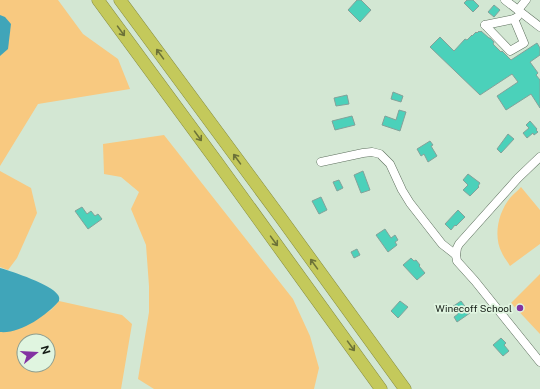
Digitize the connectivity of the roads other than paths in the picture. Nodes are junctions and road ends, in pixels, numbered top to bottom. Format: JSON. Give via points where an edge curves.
{"nodes":[{"id":1,"x":98,"y":0,"type":"edge"},
{"id":2,"x":120,"y":0,"type":"edge"},
{"id":3,"x":505,"y":0,"type":"edge"},
{"id":4,"x":526,"y":0,"type":"edge"},
{"id":5,"x":519,"y":11,"type":"junction"},
{"id":6,"x":514,"y":19,"type":"junction"},
{"id":7,"x":540,"y":27,"type":"edge"},
{"id":8,"x":540,"y":157,"type":"edge"},
{"id":9,"x":321,"y":162,"type":"dead end"},
{"id":10,"x":456,"y":255,"type":"junction"},
{"id":11,"x":540,"y":362,"type":"edge"},
{"id":12,"x":381,"y":389,"type":"edge"},
{"id":13,"x":406,"y":389,"type":"edge"}],
"edges":[{"from":1,"to":12,"type":"highway","one_way":true},
{"from":13,"to":2,"type":"highway","one_way":true},
{"from":3,"to":5,"type":"street"},
{"from":4,"to":5,"type":"street"},
{"from":5,"to":6,"type":"street"},
{"from":5,"to":7,"type":"street"},
{"from":6,"to":6,"type":"street","via":[[485,25],[510,51],[524,43]]},
{"from":8,"to":10,"type":"street","via":[[459,244]]},
{"from":9,"to":10,"type":"street","via":[[363,153],[380,154],[390,164],[410,203],[442,244]]},
{"from":10,"to":11,"type":"street","via":[[457,261]]}]}
